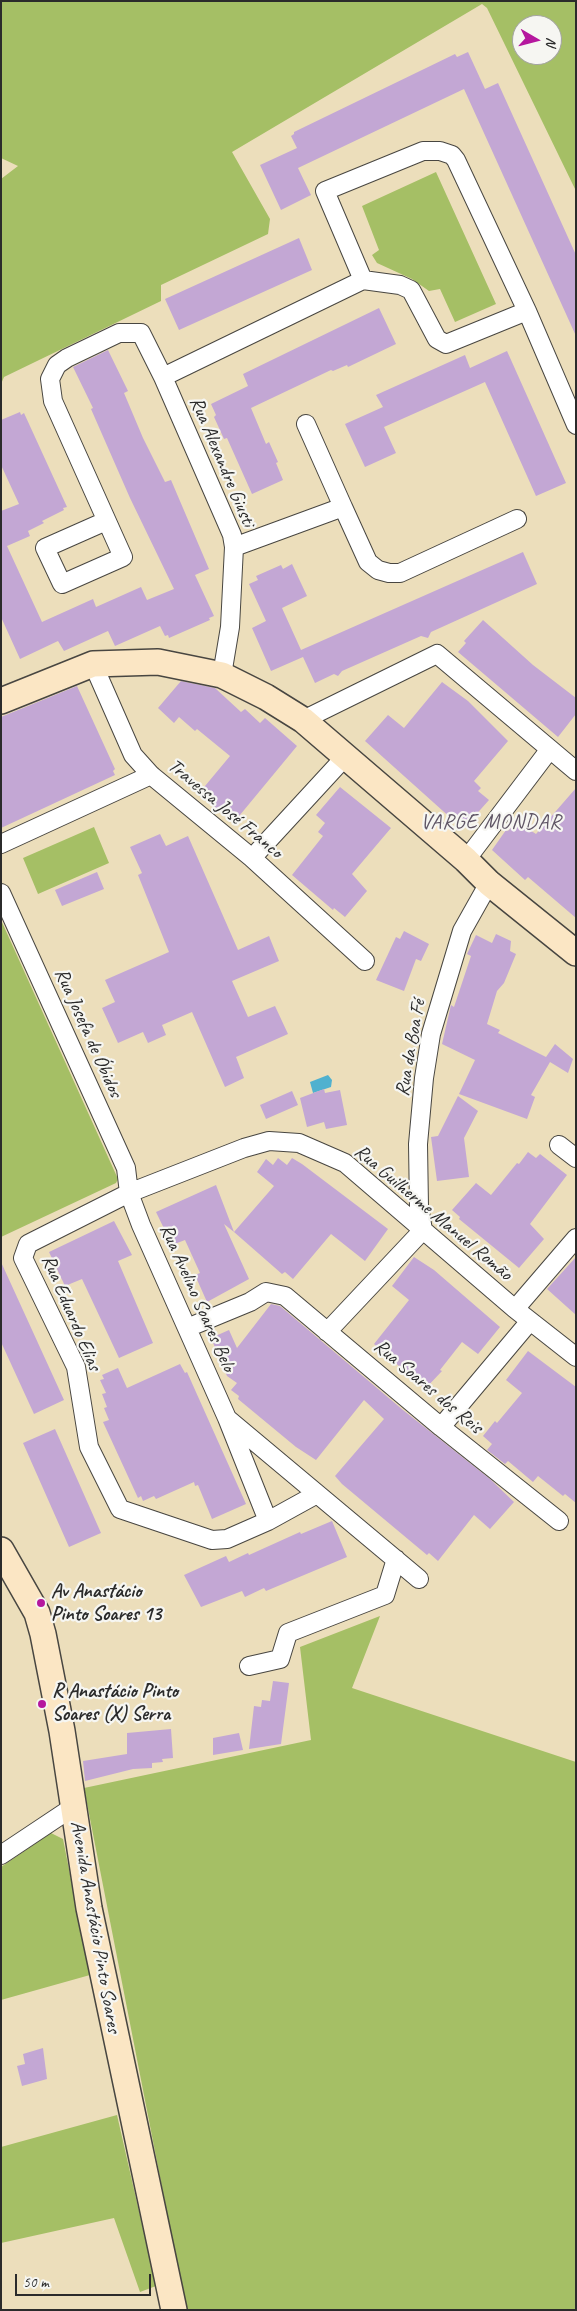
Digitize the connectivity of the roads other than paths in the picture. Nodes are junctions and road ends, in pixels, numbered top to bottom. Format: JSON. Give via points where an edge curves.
{"nodes":[{"id":1,"x":363,"y":280,"type":"junction"},
{"id":2,"x":527,"y":312,"type":"junction"},
{"id":3,"x":163,"y":377,"type":"junction"},
{"id":4,"x":306,"y":424,"type":"dead end"},
{"id":5,"x":576,"y":425,"type":"edge"},
{"id":6,"x":343,"y":507,"type":"junction"},
{"id":7,"x":517,"y":519,"type":"dead end"},
{"id":8,"x":106,"y":522,"type":"dead end"},
{"id":9,"x":234,"y":547,"type":"junction"},
{"id":10,"x":94,"y":664,"type":"junction"},
{"id":11,"x":222,"y":675,"type":"junction"},
{"id":12,"x":4,"y":694,"type":"edge"},
{"id":13,"x":303,"y":720,"type":"junction"},
{"id":14,"x":550,"y":749,"type":"junction"},
{"id":15,"x":344,"y":757,"type":"junction"},
{"id":16,"x":576,"y":771,"type":"edge"},
{"id":17,"x":152,"y":775,"type":"junction"},
{"id":18,"x":1,"y":844,"type":"edge"},
{"id":19,"x":252,"y":858,"type":"junction"},
{"id":20,"x":466,"y":860,"type":"junction"},
{"id":21,"x":489,"y":883,"type":"junction"},
{"id":22,"x":2,"y":895,"type":"edge"},
{"id":23,"x":576,"y":954,"type":"edge"},
{"id":24,"x":364,"y":961,"type":"dead end"},
{"id":25,"x":559,"y":1144,"type":"dead end"},
{"id":26,"x":576,"y":1158,"type":"edge"},
{"id":27,"x":129,"y":1194,"type":"junction"},
{"id":28,"x":422,"y":1230,"type":"junction"},
{"id":29,"x":576,"y":1238,"type":"edge"},
{"id":30,"x":28,"y":1244,"type":"joint"},
{"id":31,"x":515,"y":1309,"type":"junction"},
{"id":32,"x":530,"y":1321,"type":"junction"},
{"id":33,"x":187,"y":1328,"type":"junction"},
{"id":34,"x":327,"y":1332,"type":"junction"},
{"id":35,"x":576,"y":1357,"type":"edge"},
{"id":36,"x":227,"y":1418,"type":"junction"},
{"id":37,"x":441,"y":1427,"type":"junction"},
{"id":38,"x":317,"y":1494,"type":"junction"},
{"id":39,"x":268,"y":1521,"type":"junction"},
{"id":40,"x":559,"y":1521,"type":"dead end"},
{"id":41,"x":1,"y":1550,"type":"edge"},
{"id":42,"x":396,"y":1559,"type":"junction"},
{"id":43,"x":419,"y":1579,"type":"dead end"},
{"id":44,"x":249,"y":1666,"type":"dead end"},
{"id":45,"x":73,"y":1807,"type":"junction"},
{"id":46,"x":1,"y":1855,"type":"edge"},
{"id":47,"x":174,"y":2310,"type":"edge"}],
"edges":[{"from":1,"to":2,"type":"street","via":[[400,285],[411,290],[437,339],[446,344]]},
{"from":1,"to":2,"type":"street","via":[[325,191],[423,151],[440,151],[456,160]]},
{"from":1,"to":3,"type":"street"},
{"from":2,"to":5,"type":"street"},
{"from":3,"to":8,"type":"street","name":"Rua Alexandre Giusti","via":[[141,333],[119,333],[67,358],[57,365],[50,379],[53,402]]},
{"from":3,"to":9,"type":"street","name":"Rua Alexandre Giusti","via":[[232,535]]},
{"from":4,"to":6,"type":"street"},
{"from":6,"to":7,"type":"street","via":[[368,562],[389,573],[410,570]]},
{"from":6,"to":9,"type":"street"},
{"from":9,"to":11,"type":"street","name":"Rua Alexandre Giusti","via":[[230,627]]},
{"from":10,"to":11,"type":"street","via":[[158,662]]},
{"from":10,"to":12,"type":"street"},
{"from":10,"to":17,"type":"street","name":"Travessa José Franco","via":[[133,755]]},
{"from":11,"to":13,"type":"street"},
{"from":13,"to":14,"type":"street","via":[[436,654]]},
{"from":13,"to":15,"type":"street"},
{"from":14,"to":16,"type":"street"},
{"from":14,"to":20,"type":"street"},
{"from":15,"to":19,"type":"street"},
{"from":15,"to":20,"type":"street"},
{"from":17,"to":18,"type":"street"},
{"from":17,"to":19,"type":"street","name":"Travessa José Franco"},
{"from":19,"to":24,"type":"street","name":"Travessa José Franco"},
{"from":20,"to":21,"type":"street"},
{"from":21,"to":23,"type":"street"},
{"from":21,"to":28,"type":"street","name":"Rua da Boa Fé","via":[[462,930],[431,1034],[418,1144]]},
{"from":22,"to":27,"type":"street","name":"Rua Josefa de Óbidos","via":[[126,1168]]},
{"from":25,"to":26,"type":"street"},
{"from":27,"to":28,"type":"street","name":"Rua Guilherme Manuel Romão","via":[[244,1148],[269,1141],[299,1143],[345,1163]]},
{"from":27,"to":30,"type":"street","name":"Rua Guilherme Manuel Romão"},
{"from":27,"to":33,"type":"street","name":"Rua Avelino Soares Belo"},
{"from":28,"to":31,"type":"street","name":"Rua Guilherme Manuel Romão"},
{"from":28,"to":34,"type":"street"},
{"from":29,"to":31,"type":"street"},
{"from":30,"to":39,"type":"street","name":"Rua Eduardo Elias","via":[[23,1258],[76,1367],[89,1447],[120,1509],[212,1540],[227,1539]]},
{"from":31,"to":32,"type":"street","name":"Rua Guilherme Manuel Romão"},
{"from":32,"to":35,"type":"street","name":"Rua Guilherme Manuel Romão"},
{"from":32,"to":37,"type":"street"},
{"from":33,"to":34,"type":"street","name":"Rua Soares dos Reis","via":[[266,1292],[285,1296]]},
{"from":33,"to":36,"type":"street","name":"Rua Avelino Soares Belo"},
{"from":34,"to":37,"type":"street","name":"Rua Soares dos Reis"},
{"from":36,"to":38,"type":"street","name":"Rua Avelino Soares Belo"},
{"from":36,"to":39,"type":"street","name":"Rua Avelino Soares Belo"},
{"from":37,"to":40,"type":"street","name":"Rua Soares dos Reis"},
{"from":38,"to":39,"type":"street","name":"Rua Eduardo Elias"},
{"from":38,"to":42,"type":"street","name":"Rua Avelino Soares Belo"},
{"from":41,"to":45,"type":"street","name":"Avenida Anastácio Pinto Soares","via":[[36,1612],[44,1634]]},
{"from":42,"to":43,"type":"street","name":"Rua Avelino Soares Belo"},
{"from":42,"to":44,"type":"street","via":[[386,1595],[288,1633],[280,1658]]},
{"from":45,"to":46,"type":"street"},
{"from":45,"to":47,"type":"street","name":"Avenida Anastácio Pinto Soares","via":[[98,1955]]}]}
